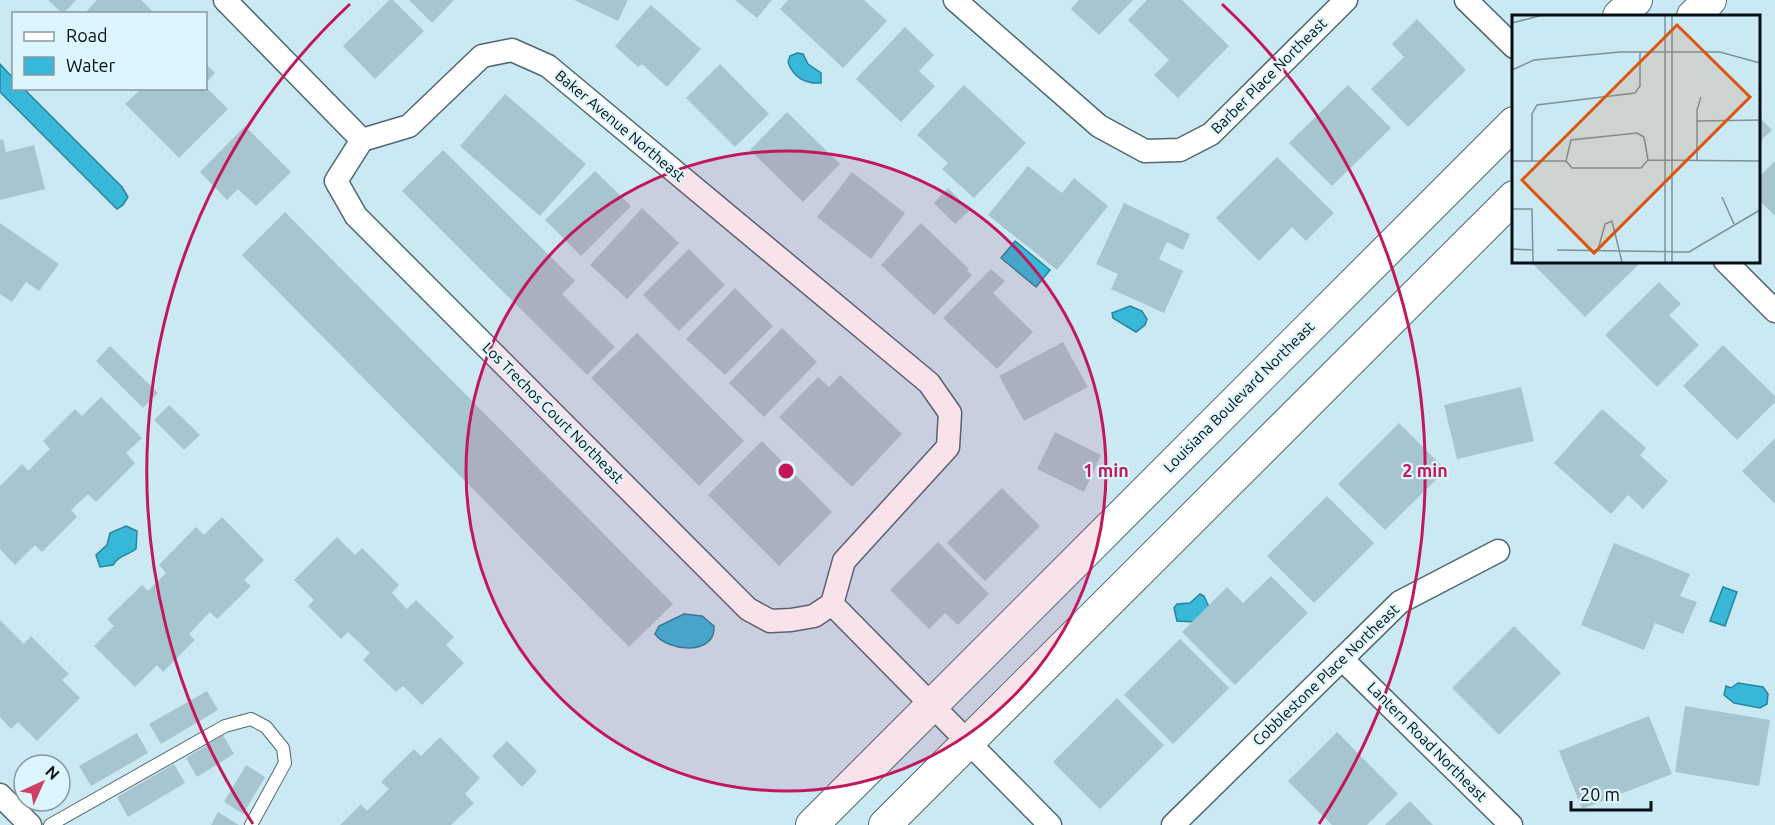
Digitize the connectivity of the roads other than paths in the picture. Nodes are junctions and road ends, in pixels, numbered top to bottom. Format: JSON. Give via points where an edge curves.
{"nodes":[{"id":1,"x":225,"y":0,"type":"edge"},
{"id":2,"x":955,"y":0,"type":"edge"},
{"id":3,"x":1346,"y":0,"type":"edge"},
{"id":4,"x":1466,"y":0,"type":"edge"},
{"id":5,"x":1636,"y":0,"type":"edge"},
{"id":6,"x":1710,"y":0,"type":"edge"},
{"id":7,"x":1621,"y":15,"type":"edge"},
{"id":8,"x":1694,"y":15,"type":"edge"},
{"id":9,"x":1512,"y":45,"type":"edge"},
{"id":10,"x":1512,"y":125,"type":"edge"},
{"id":11,"x":362,"y":140,"type":"junction"},
{"id":12,"x":1512,"y":199,"type":"edge"},
{"id":13,"x":1726,"y":262,"type":"edge"},
{"id":14,"x":1775,"y":311,"type":"edge"},
{"id":15,"x":1498,"y":551,"type":"dead end"},
{"id":16,"x":832,"y":604,"type":"junction"},
{"id":17,"x":1342,"y":659,"type":"junction"},
{"id":18,"x":932,"y":705,"type":"junction"},
{"id":19,"x":968,"y":742,"type":"junction"},
{"id":20,"x":0,"y":795,"type":"edge"},
{"id":21,"x":30,"y":825,"type":"edge"},
{"id":22,"x":50,"y":825,"type":"edge"},
{"id":23,"x":251,"y":825,"type":"edge"},
{"id":24,"x":812,"y":825,"type":"edge"},
{"id":25,"x":885,"y":825,"type":"edge"},
{"id":26,"x":1050,"y":825,"type":"edge"},
{"id":27,"x":1173,"y":825,"type":"edge"},
{"id":28,"x":1510,"y":825,"type":"edge"}],
"edges":[{"from":1,"to":11,"type":"street"},
{"from":2,"to":3,"type":"street","name":"Barber Place Northeast","via":[[1099,126],[1145,151],[1180,150],[1211,134]]},
{"from":4,"to":9,"type":"street"},
{"from":5,"to":7,"type":"street"},
{"from":6,"to":8,"type":"street"},
{"from":10,"to":18,"type":"street","name":"Louisiana Boulevard Northeast"},
{"from":11,"to":16,"type":"street","name":"Los Trechos Court Northeast","via":[[336,181],[356,216],[748,609],[770,621],[791,620],[814,616]]},
{"from":11,"to":16,"type":"street","name":"Baker Avenue Northeast","via":[[409,126],[482,56],[512,50],[548,66],[929,383],[950,413],[948,447],[844,561]]},
{"from":12,"to":19,"type":"street"},
{"from":13,"to":14,"type":"street"},
{"from":15,"to":17,"type":"street","name":"Cobblestone Place Northeast","via":[[1400,602]]},
{"from":16,"to":18,"type":"street"},
{"from":17,"to":27,"type":"street","name":"Cobblestone Place Northeast"},
{"from":17,"to":28,"type":"street","name":"Lantern Road Northeast"},
{"from":18,"to":19,"type":"street"},
{"from":18,"to":24,"type":"street","name":"Louisiana Boulevard Northeast"},
{"from":19,"to":25,"type":"street"},
{"from":19,"to":26,"type":"street"},
{"from":20,"to":21,"type":"street"},
{"from":22,"to":23,"type":"lane","via":[[225,726],[250,719],[272,734],[283,748],[285,763]]}]}
